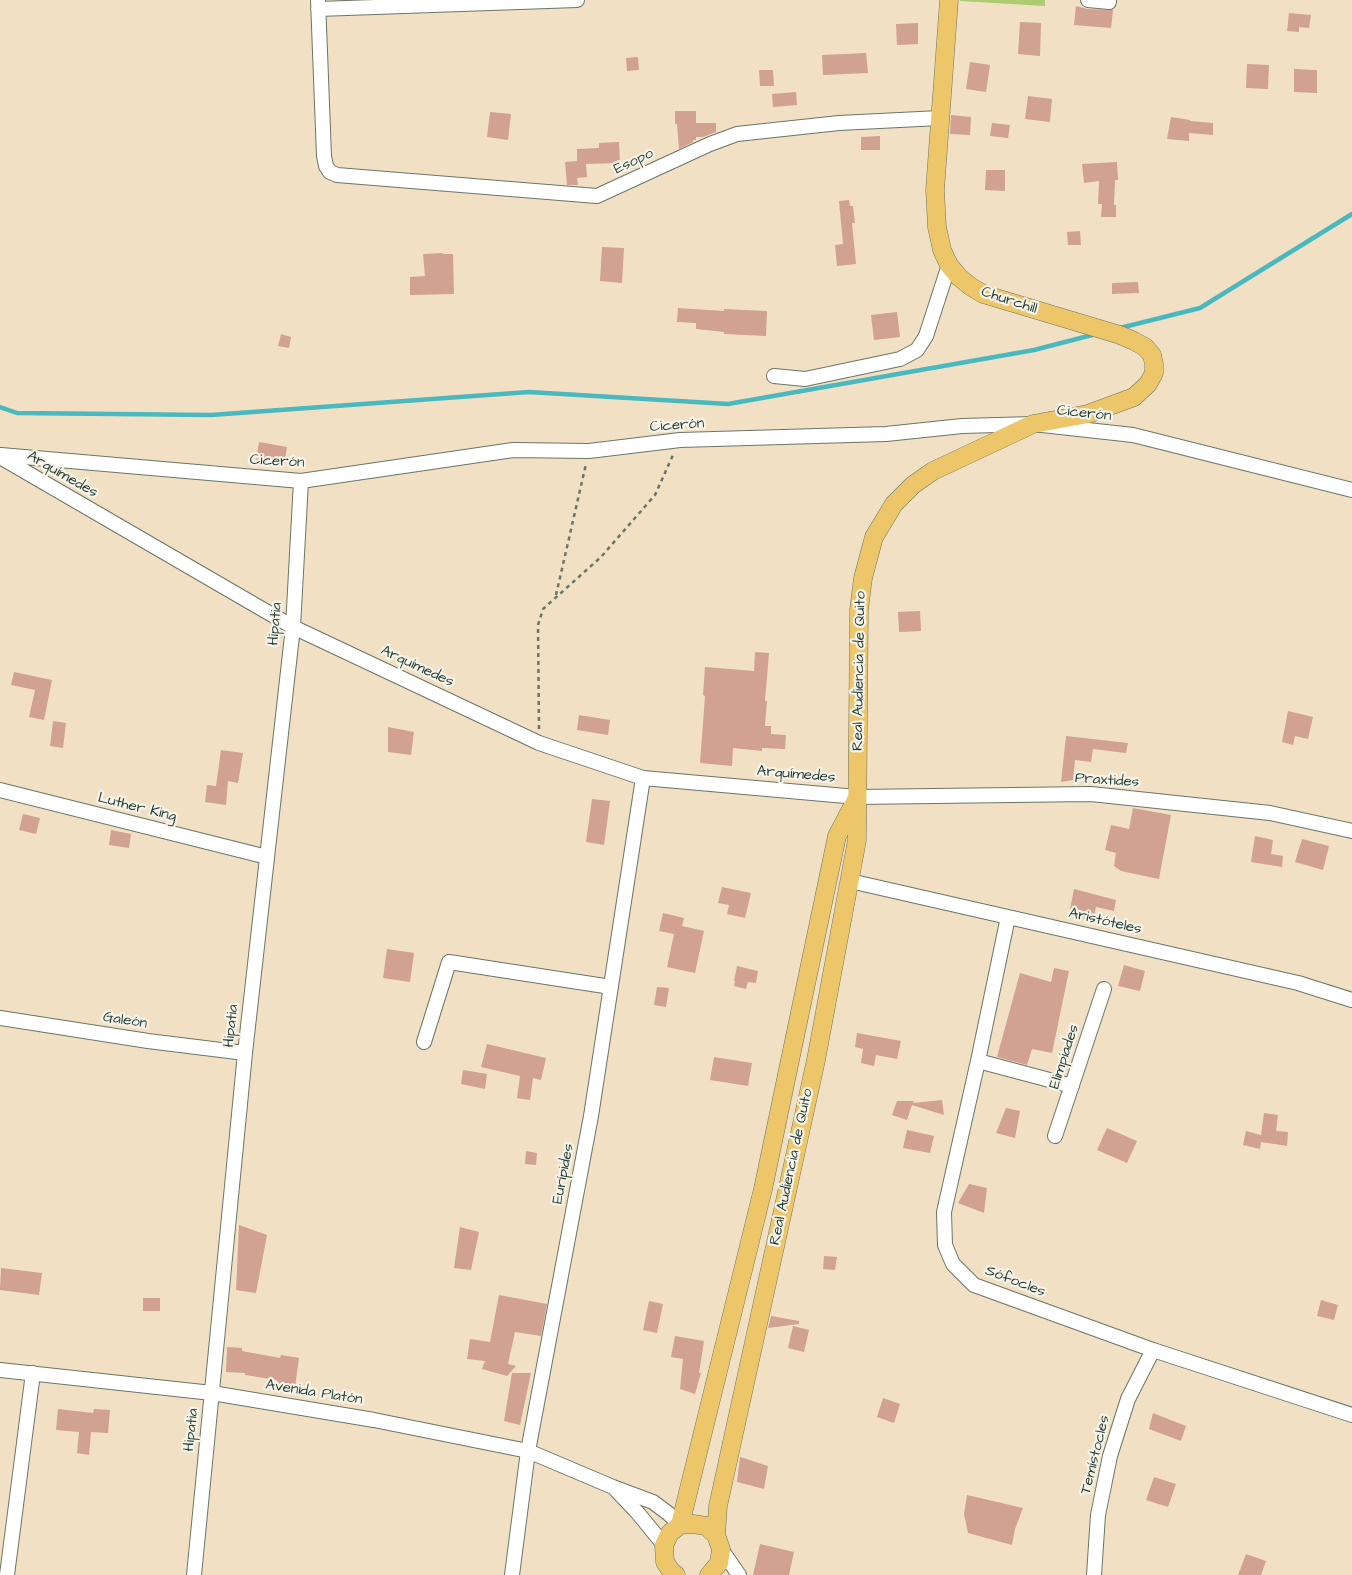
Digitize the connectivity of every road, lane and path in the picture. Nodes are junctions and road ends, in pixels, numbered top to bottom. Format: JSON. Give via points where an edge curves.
{"nodes":[{"id":1,"x":577,"y":0,"type":"edge"},
{"id":2,"x":949,"y":0,"type":"edge"},
{"id":3,"x":1088,"y":0,"type":"edge"},
{"id":4,"x":1109,"y":2,"type":"dead end"},
{"id":5,"x":318,"y":4,"type":"edge"},
{"id":6,"x":940,"y":118,"type":"junction"},
{"id":7,"x":949,"y":265,"type":"junction"},
{"id":8,"x":774,"y":376,"type":"dead end"},
{"id":9,"x":1033,"y":424,"type":"junction"},
{"id":10,"x":680,"y":440,"type":"junction"},
{"id":11,"x":589,"y":451,"type":"junction"},
{"id":12,"x":0,"y":456,"type":"edge"},
{"id":13,"x":301,"y":482,"type":"junction"},
{"id":14,"x":1352,"y":490,"type":"edge"},
{"id":15,"x":555,"y":597,"type":"junction"},
{"id":16,"x":293,"y":627,"type":"junction"},
{"id":17,"x":539,"y":743,"type":"junction"},
{"id":18,"x":644,"y":778,"type":"junction"},
{"id":19,"x":0,"y":790,"type":"edge"},
{"id":20,"x":858,"y":797,"type":"junction"},
{"id":21,"x":1352,"y":831,"type":"edge"},
{"id":22,"x":267,"y":857,"type":"junction"},
{"id":23,"x":850,"y":881,"type":"junction"},
{"id":24,"x":1008,"y":916,"type":"junction"},
{"id":25,"x":611,"y":987,"type":"junction"},
{"id":26,"x":1104,"y":988,"type":"dead end"},
{"id":27,"x":1352,"y":1000,"type":"edge"},
{"id":28,"x":0,"y":1018,"type":"edge"},
{"id":29,"x":424,"y":1042,"type":"dead end"},
{"id":30,"x":245,"y":1053,"type":"junction"},
{"id":31,"x":978,"y":1061,"type":"junction"},
{"id":32,"x":1072,"y":1086,"type":"junction"},
{"id":33,"x":1056,"y":1136,"type":"dead end"},
{"id":34,"x":1153,"y":1350,"type":"junction"},
{"id":35,"x":0,"y":1370,"type":"edge"},
{"id":36,"x":33,"y":1373,"type":"junction"},
{"id":37,"x":212,"y":1393,"type":"junction"},
{"id":38,"x":1352,"y":1415,"type":"edge"},
{"id":39,"x":528,"y":1451,"type":"junction"},
{"id":40,"x":613,"y":1487,"type":"junction"},
{"id":41,"x":680,"y":1525,"type":"junction"},
{"id":42,"x":718,"y":1542,"type":"junction"},
{"id":43,"x":664,"y":1545,"type":"junction"},
{"id":44,"x":672,"y":1574,"type":"edge"},
{"id":45,"x":8,"y":1575,"type":"edge"},
{"id":46,"x":194,"y":1575,"type":"edge"},
{"id":47,"x":512,"y":1575,"type":"edge"},
{"id":48,"x":709,"y":1575,"type":"edge"},
{"id":49,"x":739,"y":1575,"type":"edge"},
{"id":50,"x":1094,"y":1575,"type":"edge"}],
"edges":[{"from":1,"to":5,"type":"street"},
{"from":2,"to":6,"type":"main road","name":"Churchill"},
{"from":3,"to":4,"type":"street"},
{"from":5,"to":6,"type":"street","name":"Esopo","via":[[324,156],[330,172],[337,175],[597,196],[738,134],[839,123]]},
{"from":6,"to":7,"type":"main road","name":"Churchill","via":[[935,190],[937,227]]},
{"from":7,"to":8,"type":"street","via":[[926,336],[916,350],[900,359],[805,379]]},
{"from":7,"to":9,"type":"main road","name":"Churchill","via":[[959,277],[983,294],[1120,335],[1145,347],[1152,355],[1154,373],[1134,397],[1088,414]]},
{"from":9,"to":10,"type":"street","name":"Cicerón","via":[[962,426],[886,434]]},
{"from":9,"to":14,"type":"street","name":"Cicerón","via":[[1133,435]]},
{"from":9,"to":20,"type":"main road","name":"Real Audiencia de Quito","via":[[933,471],[913,485],[894,504],[874,537],[863,578],[859,610]]},
{"from":10,"to":11,"type":"street","name":"Cicerón"},
{"from":10,"to":15,"type":"path","via":[[655,495],[601,557]]},
{"from":11,"to":13,"type":"street","name":"Cicerón","via":[[512,450]]},
{"from":11,"to":15,"type":"path"},
{"from":12,"to":13,"type":"street","name":"Cicerón"},
{"from":12,"to":16,"type":"street","name":"Arquímedes"},
{"from":13,"to":16,"type":"street","name":"Hipatia"},
{"from":15,"to":17,"type":"path","via":[[543,609],[538,625]]},
{"from":16,"to":17,"type":"street","name":"Arquímedes"},
{"from":16,"to":22,"type":"street","name":"Hipatia"},
{"from":17,"to":18,"type":"street","name":"Arquímedes"},
{"from":18,"to":20,"type":"street","name":"Arquímedes"},
{"from":18,"to":25,"type":"street","name":"Eurípides"},
{"from":19,"to":22,"type":"street","name":"Luther King"},
{"from":20,"to":21,"type":"street","name":"Praxtides","via":[[1091,794],[1270,813]]},
{"from":20,"to":23,"type":"main road","name":"Real Audiencia de Quito","via":[[857,840]]},
{"from":20,"to":41,"type":"main road","name":"Real Audiencia de Quito","via":[[838,836],[763,1189]]},
{"from":22,"to":30,"type":"street","name":"Hipatia"},
{"from":23,"to":24,"type":"street","name":"Aristóteles"},
{"from":23,"to":42,"type":"main road","name":"Real Audiencia de Quito","via":[[814,1069],[718,1506]]},
{"from":24,"to":27,"type":"street","name":"Aristóteles","via":[[1298,984]]},
{"from":24,"to":31,"type":"street","name":"Sófocles"},
{"from":25,"to":29,"type":"street","via":[[449,962]]},
{"from":25,"to":39,"type":"street","name":"Eurípides","via":[[591,1116]]},
{"from":26,"to":32,"type":"street","name":"Elimpiades"},
{"from":28,"to":30,"type":"street","name":"Galeón"},
{"from":30,"to":37,"type":"street","name":"Hipatia"},
{"from":31,"to":32,"type":"street"},
{"from":31,"to":34,"type":"street","name":"Sófocles","via":[[944,1212],[945,1245],[953,1264],[974,1285]]},
{"from":32,"to":33,"type":"street","name":"Elimpiades"},
{"from":34,"to":38,"type":"street","name":"Sófocles"},
{"from":34,"to":50,"type":"street","name":"Temístocles","via":[[1128,1399],[1110,1456],[1098,1515]]},
{"from":35,"to":36,"type":"street","name":"Avenida Platón"},
{"from":36,"to":37,"type":"street","name":"Avenida Platón"},
{"from":36,"to":45,"type":"street"},
{"from":37,"to":39,"type":"street","name":"Avenida Platón","via":[[374,1420]]},
{"from":37,"to":46,"type":"street","name":"Hipatia"},
{"from":39,"to":40,"type":"street","name":"Avenida Platón"},
{"from":39,"to":47,"type":"street","name":"Eurípides"},
{"from":40,"to":41,"type":"street","name":"Avenida Platón","via":[[653,1502]]},
{"from":40,"to":43,"type":"street","name":"Avenida Platón"},
{"from":41,"to":42,"type":"main road","via":[[706,1526]]},
{"from":41,"to":43,"type":"main road","via":[[670,1533]]},
{"from":42,"to":48,"type":"main road","name":"Real Audiencia de Quito","via":[[719,1563]]},
{"from":42,"to":49,"type":"street"},
{"from":43,"to":44,"type":"main road","via":[[665,1562]]}]}
